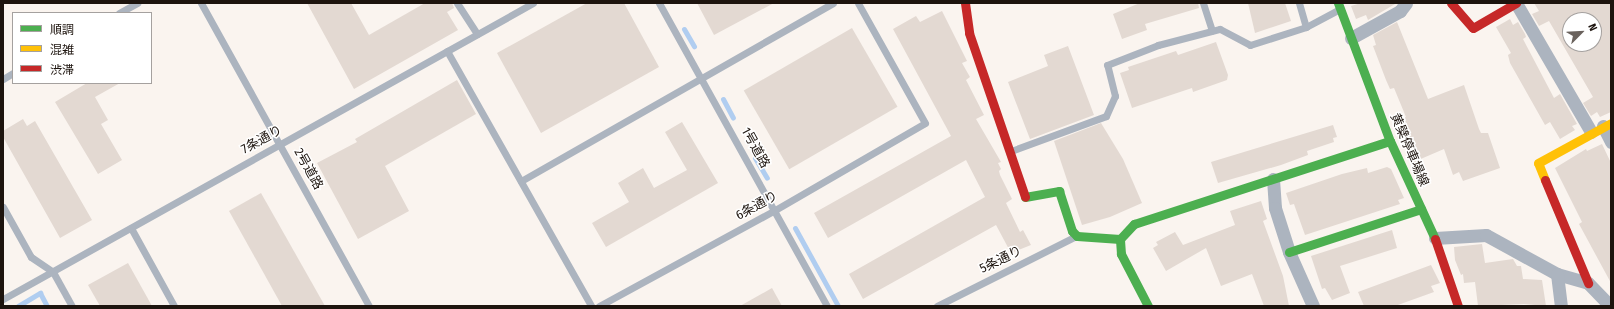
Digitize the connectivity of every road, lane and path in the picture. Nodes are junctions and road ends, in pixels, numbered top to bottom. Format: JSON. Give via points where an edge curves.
{"nodes":[{"id":1,"x":137,"y":3,"type":"edge"},
{"id":2,"x":200,"y":3,"type":"edge"},
{"id":3,"x":457,"y":3,"type":"edge"},
{"id":4,"x":533,"y":3,"type":"edge"},
{"id":5,"x":659,"y":3,"type":"edge"},
{"id":6,"x":833,"y":3,"type":"edge"},
{"id":7,"x":858,"y":3,"type":"edge"},
{"id":8,"x":965,"y":3,"type":"edge"},
{"id":9,"x":1203,"y":3,"type":"edge"},
{"id":10,"x":1299,"y":3,"type":"edge"},
{"id":11,"x":1406,"y":3,"type":"edge"},
{"id":12,"x":1451,"y":3,"type":"edge"},
{"id":13,"x":1516,"y":3,"type":"edge"},
{"id":14,"x":1339,"y":6,"type":"edge"},
{"id":15,"x":121,"y":12,"type":"edge"},
{"id":16,"x":1306,"y":27,"type":"junction"},
{"id":17,"x":1212,"y":31,"type":"junction"},
{"id":18,"x":477,"y":34,"type":"junction"},
{"id":19,"x":1351,"y":38,"type":"junction"},
{"id":20,"x":447,"y":51,"type":"junction"},
{"id":21,"x":12,"y":74,"type":"edge"},
{"id":22,"x":701,"y":77,"type":"junction"},
{"id":23,"x":3,"y":79,"type":"edge"},
{"id":24,"x":1607,"y":124,"type":"edge"},
{"id":25,"x":1591,"y":132,"type":"junction"},
{"id":26,"x":1390,"y":141,"type":"junction"},
{"id":27,"x":1611,"y":142,"type":"edge"},
{"id":28,"x":280,"y":144,"type":"junction"},
{"id":29,"x":1010,"y":151,"type":"junction"},
{"id":30,"x":1273,"y":179,"type":"junction"},
{"id":31,"x":521,"y":181,"type":"junction"},
{"id":32,"x":3,"y":208,"type":"edge"},
{"id":33,"x":1421,"y":209,"type":"junction"},
{"id":34,"x":775,"y":210,"type":"junction"},
{"id":35,"x":131,"y":228,"type":"junction"},
{"id":36,"x":1077,"y":236,"type":"junction"},
{"id":37,"x":1435,"y":238,"type":"junction"},
{"id":38,"x":1120,"y":239,"type":"junction"},
{"id":39,"x":1289,"y":252,"type":"junction"},
{"id":40,"x":53,"y":272,"type":"junction"},
{"id":41,"x":1557,"y":274,"type":"junction"},
{"id":42,"x":1588,"y":283,"type":"junction"},
{"id":43,"x":3,"y":299,"type":"edge"},
{"id":44,"x":72,"y":306,"type":"edge"},
{"id":45,"x":174,"y":306,"type":"edge"},
{"id":46,"x":369,"y":306,"type":"edge"},
{"id":47,"x":591,"y":306,"type":"edge"},
{"id":48,"x":599,"y":306,"type":"edge"},
{"id":49,"x":827,"y":306,"type":"edge"},
{"id":50,"x":937,"y":306,"type":"edge"},
{"id":51,"x":1148,"y":306,"type":"edge"},
{"id":52,"x":1313,"y":306,"type":"edge"},
{"id":53,"x":1458,"y":306,"type":"edge"},
{"id":54,"x":1561,"y":306,"type":"edge"},
{"id":55,"x":1610,"y":306,"type":"edge"}],
"edges":[{"from":1,"to":15,"type":"lane"},
{"from":2,"to":28,"type":"lane","name":"2号道路"},
{"from":3,"to":18,"type":"lane"},
{"from":4,"to":18,"type":"lane","name":"7条通り"},
{"from":5,"to":22,"type":"lane","name":"1号道路"},
{"from":6,"to":22,"type":"lane"},
{"from":7,"to":34,"type":"lane","name":"6条通り","via":[[925,123]]},
{"from":8,"to":29,"type":"street","via":[[970,33]]},
{"from":9,"to":17,"type":"lane"},
{"from":10,"to":16,"type":"lane"},
{"from":11,"to":19,"type":"street","via":[[1400,11]]},
{"from":12,"to":13,"type":"street","via":[[1473,28]]},
{"from":13,"to":25,"type":"street"},
{"from":14,"to":16,"type":"lane"},
{"from":14,"to":19,"type":"street","name":"黄檗停車場線"},
{"from":16,"to":17,"type":"lane","via":[[1250,45],[1220,29]]},
{"from":17,"to":29,"type":"lane","via":[[1158,45],[1107,65],[1115,96],[1106,116]]},
{"from":18,"to":20,"type":"lane","name":"7条通り"},
{"from":19,"to":26,"type":"street","name":"黄檗停車場線"},
{"from":20,"to":28,"type":"lane","name":"7条通り"},
{"from":20,"to":31,"type":"lane"},
{"from":21,"to":23,"type":"lane"},
{"from":22,"to":31,"type":"lane"},
{"from":22,"to":34,"type":"lane","name":"1号道路"},
{"from":24,"to":25,"type":"street"},
{"from":24,"to":27,"type":"street"},
{"from":25,"to":42,"type":"street","via":[[1538,163]]},
{"from":26,"to":30,"type":"street"},
{"from":26,"to":33,"type":"street","name":"黄檗停車場線"},
{"from":28,"to":35,"type":"lane","name":"7条通り"},
{"from":28,"to":46,"type":"lane","name":"2号道路"},
{"from":29,"to":36,"type":"street","via":[[1024,197],[1058,191],[1072,231]]},
{"from":30,"to":38,"type":"street","via":[[1134,224]]},
{"from":30,"to":39,"type":"street","via":[[1275,208]]},
{"from":31,"to":47,"type":"lane"},
{"from":32,"to":40,"type":"lane","via":[[31,257]]},
{"from":33,"to":37,"type":"street","name":"黄檗停車場線"},
{"from":33,"to":39,"type":"street"},
{"from":34,"to":48,"type":"lane","name":"6条通り"},
{"from":34,"to":49,"type":"lane","name":"1号道路"},
{"from":35,"to":40,"type":"lane","name":"7条通り"},
{"from":35,"to":45,"type":"lane"},
{"from":36,"to":38,"type":"street"},
{"from":36,"to":50,"type":"lane","name":"5条通り"},
{"from":37,"to":41,"type":"street","via":[[1486,235]]},
{"from":37,"to":53,"type":"street","name":"黄檗停車場線"},
{"from":38,"to":51,"type":"street","via":[[1121,254]]},
{"from":39,"to":52,"type":"street"},
{"from":40,"to":43,"type":"lane","name":"7条通り"},
{"from":40,"to":44,"type":"lane"},
{"from":41,"to":42,"type":"street"},
{"from":41,"to":54,"type":"street"},
{"from":42,"to":55,"type":"street"}]}
